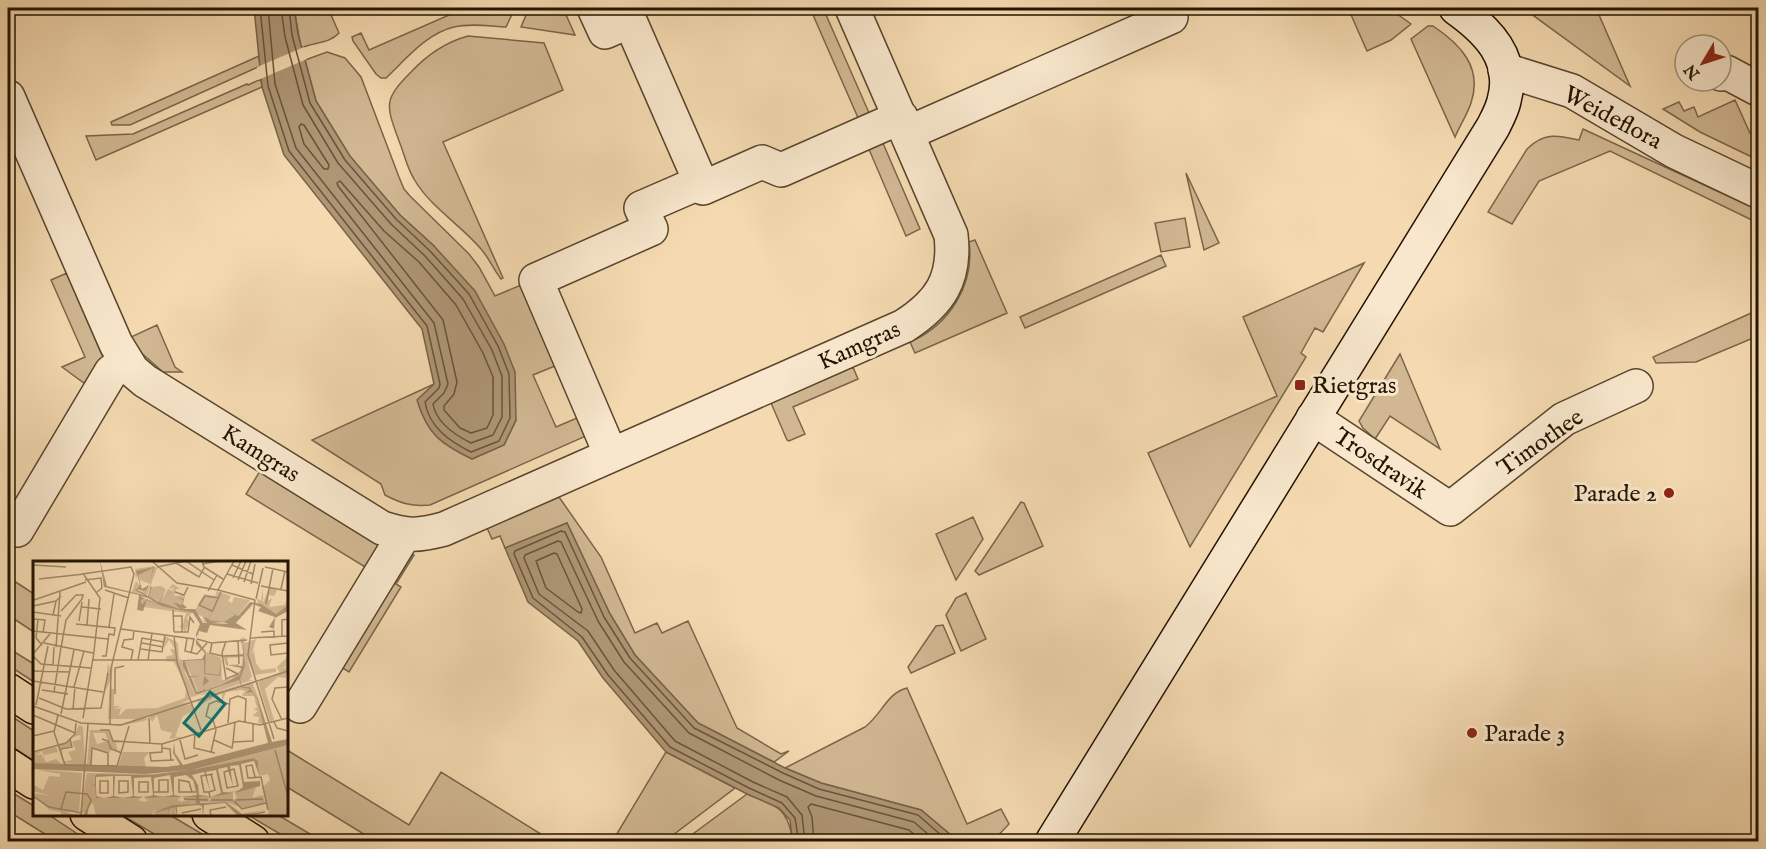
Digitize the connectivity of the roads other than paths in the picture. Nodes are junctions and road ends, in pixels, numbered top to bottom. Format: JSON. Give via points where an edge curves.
{"nodes":[{"id":1,"x":594,"y":8,"type":"edge"},
{"id":2,"x":852,"y":8,"type":"edge"},
{"id":3,"x":1456,"y":8,"type":"edge"},
{"id":4,"x":1172,"y":16,"type":"dead end"},
{"id":5,"x":1505,"y":70,"type":"junction"},
{"id":6,"x":1733,"y":76,"type":"edge"},
{"id":7,"x":1758,"y":89,"type":"edge"},
{"id":8,"x":8,"y":97,"type":"edge"},
{"id":9,"x":904,"y":125,"type":"junction"},
{"id":10,"x":701,"y":182,"type":"junction"},
{"id":11,"x":1758,"y":191,"type":"edge"},
{"id":12,"x":126,"y":360,"type":"junction"},
{"id":13,"x":1636,"y":386,"type":"dead end"},
{"id":14,"x":1313,"y":418,"type":"junction"},
{"id":15,"x":611,"y":455,"type":"junction"},
{"id":16,"x":1450,"y":509,"type":"joint"},
{"id":17,"x":17,"y":530,"type":"dead end"},
{"id":18,"x":404,"y":535,"type":"junction"},
{"id":19,"x":8,"y":690,"type":"edge"},
{"id":20,"x":33,"y":706,"type":"edge"},
{"id":21,"x":300,"y":706,"type":"dead end"},
{"id":22,"x":8,"y":765,"type":"edge"},
{"id":23,"x":33,"y":781,"type":"edge"},
{"id":24,"x":90,"y":816,"type":"edge"},
{"id":25,"x":212,"y":816,"type":"edge"},
{"id":26,"x":1052,"y":841,"type":"edge"},
{"id":27,"x":131,"y":842,"type":"edge"},
{"id":28,"x":253,"y":842,"type":"edge"}],
"edges":[{"from":1,"to":10,"type":"street","via":[[605,32],[630,21]]},
{"from":2,"to":9,"type":"street","name":"Kamgras"},
{"from":3,"to":5,"type":"street","via":[[1490,36],[1500,51]]},
{"from":4,"to":9,"type":"street"},
{"from":5,"to":11,"type":"street","name":"Weideflora","via":[[1572,92],[1674,150]]},
{"from":5,"to":14,"type":"street","via":[[1504,102],[1493,127]]},
{"from":6,"to":7,"type":"street"},
{"from":8,"to":12,"type":"street","name":"Kamgras"},
{"from":9,"to":10,"type":"street","via":[[782,170],[762,162],[703,188]]},
{"from":9,"to":15,"type":"street","name":"Kamgras","via":[[951,235],[954,254],[949,277],[938,298],[904,326]]},
{"from":10,"to":15,"type":"street","via":[[641,208],[651,229],[536,280]]},
{"from":12,"to":17,"type":"street","via":[[111,372]]},
{"from":12,"to":18,"type":"street","name":"Kamgras","via":[[145,381],[382,528]]},
{"from":13,"to":16,"type":"street","name":"Timothee","via":[[1564,419]]},
{"from":14,"to":16,"type":"street","name":"Trosdravik"},
{"from":14,"to":26,"type":"street"},
{"from":15,"to":18,"type":"street","name":"Kamgras","via":[[444,529]]},
{"from":18,"to":21,"type":"street"},
{"from":19,"to":20,"type":"main road"},
{"from":22,"to":23,"type":"main road"},
{"from":24,"to":27,"type":"main road"},
{"from":25,"to":28,"type":"main road"}]}
